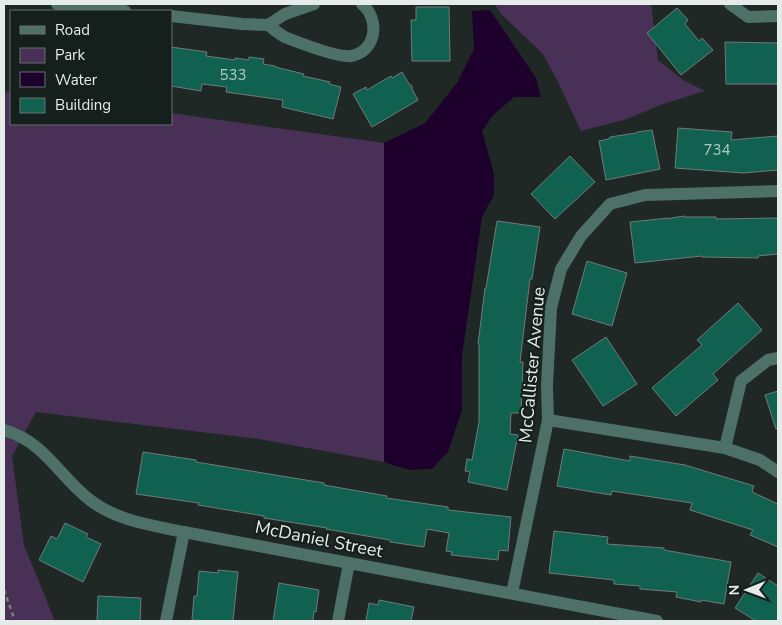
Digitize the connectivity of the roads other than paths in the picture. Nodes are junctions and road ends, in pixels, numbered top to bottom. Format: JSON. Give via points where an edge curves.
{"nodes":[{"id":1,"x":57,"y":4,"type":"edge"},
{"id":2,"x":314,"y":4,"type":"edge"},
{"id":3,"x":362,"y":4,"type":"edge"},
{"id":4,"x":730,"y":4,"type":"edge"},
{"id":5,"x":115,"y":10,"type":"edge"},
{"id":6,"x":172,"y":16,"type":"edge"},
{"id":7,"x":778,"y":16,"type":"edge"},
{"id":8,"x":268,"y":24,"type":"junction"},
{"id":9,"x":778,"y":191,"type":"edge"},
{"id":10,"x":778,"y":358,"type":"edge"},
{"id":11,"x":548,"y":420,"type":"junction"},
{"id":12,"x":4,"y":430,"type":"edge"},
{"id":13,"x":725,"y":448,"type":"junction"},
{"id":14,"x":778,"y":472,"type":"edge"},
{"id":15,"x":184,"y":532,"type":"junction"},
{"id":16,"x":349,"y":563,"type":"junction"},
{"id":17,"x":512,"y":594,"type":"junction"},
{"id":18,"x":651,"y":620,"type":"edge"},
{"id":19,"x":166,"y":621,"type":"edge"},
{"id":20,"x":338,"y":621,"type":"edge"}],
"edges":[{"from":1,"to":5,"type":"street"},
{"from":2,"to":8,"type":"street"},
{"from":3,"to":8,"type":"street","via":[[372,18],[374,29],[362,51],[350,56],[335,55],[285,37]]},
{"from":4,"to":7,"type":"street","via":[[748,17]]},
{"from":6,"to":8,"type":"street"},
{"from":9,"to":11,"type":"street","name":"McCallister Avenue","via":[[645,195],[610,204],[581,236],[561,269],[551,308],[546,386]]},
{"from":10,"to":13,"type":"street","via":[[768,360],[740,381]]},
{"from":11,"to":13,"type":"street"},
{"from":11,"to":17,"type":"street","name":"McCallister Avenue"},
{"from":12,"to":15,"type":"street","name":"McDaniel Street","via":[[42,451],[98,506],[125,519]]},
{"from":13,"to":14,"type":"street","via":[[760,460]]},
{"from":15,"to":16,"type":"street","name":"McDaniel Street"},
{"from":15,"to":19,"type":"street"},
{"from":16,"to":17,"type":"street","name":"McDaniel Street"},
{"from":16,"to":20,"type":"street"},
{"from":17,"to":18,"type":"street","name":"McDaniel Street"}]}
